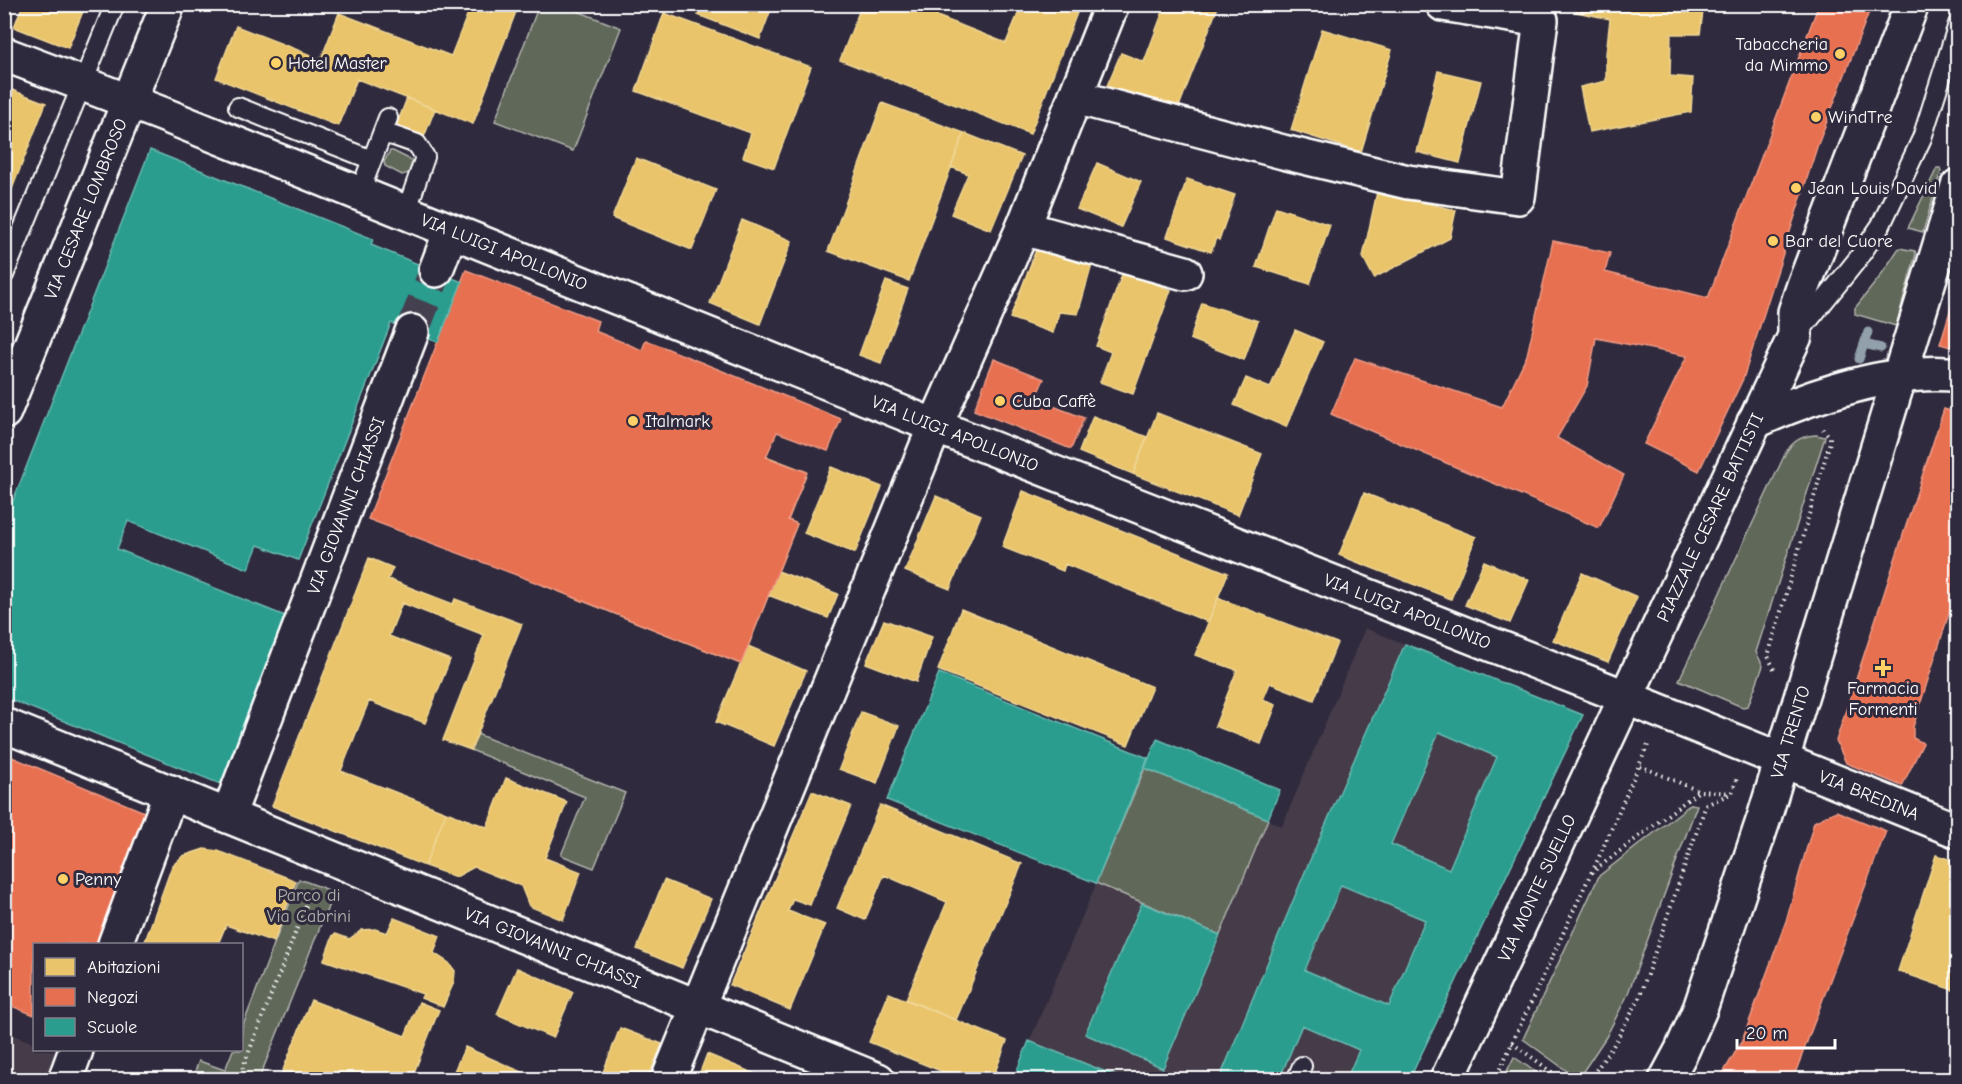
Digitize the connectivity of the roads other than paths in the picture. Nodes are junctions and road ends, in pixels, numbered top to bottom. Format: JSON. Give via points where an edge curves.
{"nodes":[{"id":1,"x":116,"y":4,"type":"edge"},
{"id":2,"x":168,"y":4,"type":"edge"},
{"id":3,"x":1112,"y":4,"type":"edge"},
{"id":4,"x":1443,"y":4,"type":"edge"},
{"id":5,"x":1912,"y":4,"type":"edge"},
{"id":6,"x":1958,"y":24,"type":"edge"},
{"id":7,"x":4,"y":54,"type":"edge"},
{"id":8,"x":82,"y":84,"type":"junction"},
{"id":9,"x":1075,"y":97,"type":"junction"},
{"id":10,"x":130,"y":101,"type":"junction"},
{"id":11,"x":238,"y":107,"type":"dead end"},
{"id":12,"x":372,"y":160,"type":"junction"},
{"id":13,"x":1958,"y":186,"type":"edge"},
{"id":14,"x":359,"y":194,"type":"junction"},
{"id":15,"x":406,"y":212,"type":"junction"},
{"id":16,"x":1023,"y":228,"type":"junction"},
{"id":17,"x":451,"y":231,"type":"junction"},
{"id":18,"x":435,"y":270,"type":"tunnel mouth"},
{"id":19,"x":1185,"y":273,"type":"dead end"},
{"id":20,"x":4,"y":275,"type":"edge"},
{"id":21,"x":412,"y":332,"type":"tunnel mouth"},
{"id":22,"x":1795,"y":336,"type":"junction"},
{"id":23,"x":1958,"y":375,"type":"edge"},
{"id":24,"x":1900,"y":377,"type":"junction"},
{"id":25,"x":4,"y":412,"type":"edge"},
{"id":26,"x":1754,"y":422,"type":"junction"},
{"id":27,"x":935,"y":426,"type":"junction"},
{"id":28,"x":1625,"y":697,"type":"junction"},
{"id":29,"x":4,"y":725,"type":"edge"},
{"id":30,"x":1781,"y":761,"type":"junction"},
{"id":31,"x":171,"y":792,"type":"junction"},
{"id":32,"x":228,"y":816,"type":"junction"},
{"id":33,"x":1958,"y":831,"type":"edge"},
{"id":34,"x":116,"y":943,"type":"edge"},
{"id":35,"x":699,"y":1007,"type":"junction"},
{"id":36,"x":76,"y":1051,"type":"edge"},
{"id":37,"x":65,"y":1080,"type":"edge"},
{"id":38,"x":668,"y":1080,"type":"edge"},
{"id":39,"x":878,"y":1080,"type":"edge"},
{"id":40,"x":1447,"y":1080,"type":"edge"},
{"id":41,"x":1666,"y":1080,"type":"edge"}],
"edges":[{"from":1,"to":8,"type":"lane"},
{"from":2,"to":10,"type":"street","name":"VIA CESARE LOMBROSO"},
{"from":3,"to":9,"type":"street"},
{"from":4,"to":9,"type":"street","via":[[1541,20],[1518,197],[1408,182]]},
{"from":5,"to":22,"type":"street","name":"PIAZZALE CESARE BATTISTI","via":[[1804,285],[1795,312]]},
{"from":6,"to":22,"type":"lane","name":"PIAZZALE CESARE BATTISTI","via":[[1922,138],[1881,225]]},
{"from":7,"to":8,"type":"street","name":"VIA LUIGI APOLLONIO"},
{"from":8,"to":10,"type":"street","name":"VIA LUIGI APOLLONIO"},
{"from":8,"to":20,"type":"lane"},
{"from":9,"to":16,"type":"street"},
{"from":10,"to":14,"type":"street","name":"VIA LUIGI APOLLONIO"},
{"from":10,"to":25,"type":"street","name":"VIA CESARE LOMBROSO"},
{"from":11,"to":12,"type":"lane"},
{"from":12,"to":14,"type":"lane"},
{"from":12,"to":15,"type":"lane","via":[[385,126],[417,144],[425,157]]},
{"from":13,"to":24,"type":"street"},
{"from":14,"to":15,"type":"street","name":"VIA LUIGI APOLLONIO"},
{"from":15,"to":17,"type":"street","name":"VIA LUIGI APOLLONIO"},
{"from":16,"to":19,"type":"street"},
{"from":16,"to":27,"type":"street"},
{"from":17,"to":18,"type":"street"},
{"from":17,"to":27,"type":"street","name":"VIA LUIGI APOLLONIO"},
{"from":21,"to":32,"type":"street","name":"VIA GIOVANNI CHIASSI"},
{"from":22,"to":26,"type":"street","name":"PIAZZALE CESARE BATTISTI"},
{"from":23,"to":24,"type":"street"},
{"from":24,"to":26,"type":"street","via":[[1817,396]]},
{"from":24,"to":30,"type":"street","name":"VIA TRENTO"},
{"from":26,"to":28,"type":"street","name":"PIAZZALE CESARE BATTISTI"},
{"from":27,"to":28,"type":"street","name":"VIA LUIGI APOLLONIO"},
{"from":27,"to":35,"type":"street"},
{"from":28,"to":30,"type":"street","name":"VIA LUIGI APOLLONIO"},
{"from":28,"to":40,"type":"street","name":"VIA MONTE SUELLO"},
{"from":29,"to":31,"type":"street","name":"VIA GIOVANNI CHIASSI"},
{"from":30,"to":33,"type":"street","name":"VIA BREDINA"},
{"from":30,"to":41,"type":"street","name":"VIA TRENTO","via":[[1700,1009]]},
{"from":31,"to":32,"type":"street","name":"VIA GIOVANNI CHIASSI"},
{"from":31,"to":34,"type":"street"},
{"from":32,"to":35,"type":"street","name":"VIA GIOVANNI CHIASSI"},
{"from":35,"to":38,"type":"street"},
{"from":35,"to":39,"type":"street","name":"VIA GIOVANNI CHIASSI"},
{"from":36,"to":37,"type":"street"}]}
